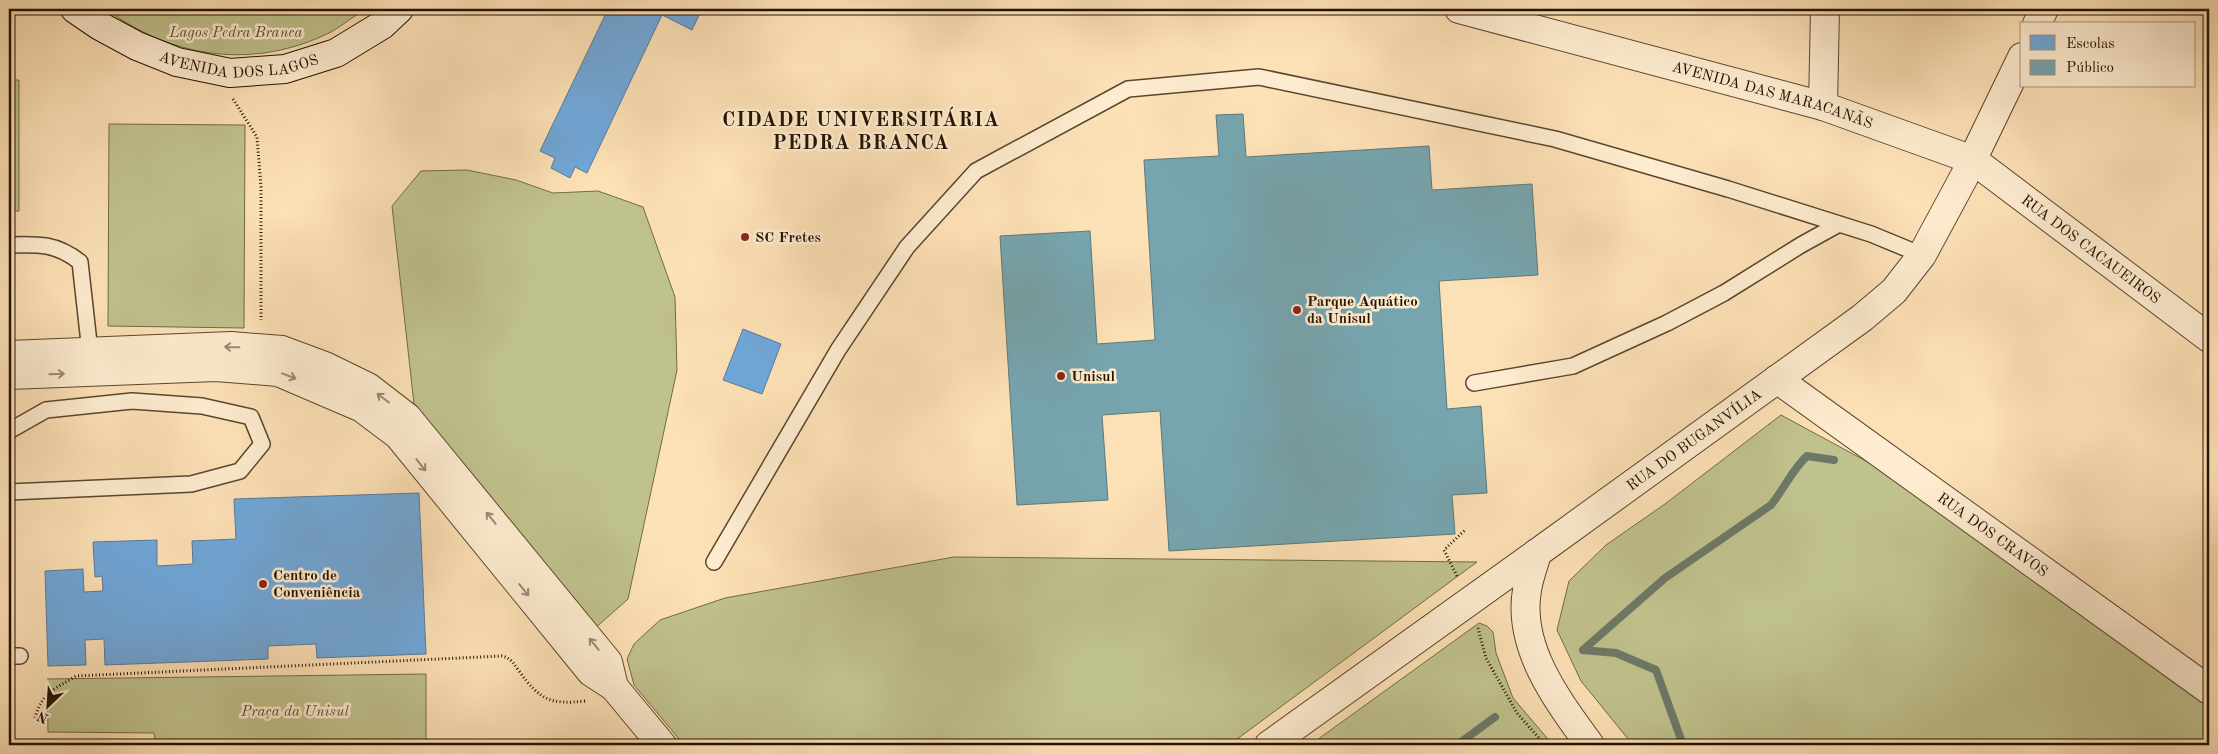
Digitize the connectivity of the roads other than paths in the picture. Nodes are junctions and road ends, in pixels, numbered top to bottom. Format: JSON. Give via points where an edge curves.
{"nodes":[{"id":1,"x":75,"y":9,"type":"edge"},
{"id":2,"x":399,"y":9,"type":"edge"},
{"id":3,"x":1459,"y":9,"type":"edge"},
{"id":4,"x":1825,"y":9,"type":"edge"},
{"id":5,"x":2044,"y":9,"type":"edge"},
{"id":6,"x":2038,"y":22,"type":"edge"},
{"id":7,"x":2020,"y":61,"type":"edge"},
{"id":8,"x":1823,"y":106,"type":"junction"},
{"id":9,"x":1973,"y":160,"type":"junction"},
{"id":10,"x":1839,"y":224,"type":"junction"},
{"id":11,"x":9,"y":245,"type":"edge"},
{"id":12,"x":1922,"y":255,"type":"junction"},
{"id":13,"x":2209,"y":338,"type":"edge"},
{"id":14,"x":90,"y":352,"type":"junction"},
{"id":15,"x":9,"y":355,"type":"edge"},
{"id":16,"x":9,"y":375,"type":"edge"},
{"id":17,"x":131,"y":379,"type":"junction"},
{"id":18,"x":1778,"y":379,"type":"junction"},
{"id":19,"x":1474,"y":383,"type":"dead end"},
{"id":20,"x":9,"y":430,"type":"edge"},
{"id":21,"x":9,"y":492,"type":"edge"},
{"id":22,"x":1538,"y":553,"type":"junction"},
{"id":23,"x":714,"y":562,"type":"dead end"},
{"id":24,"x":614,"y":687,"type":"junction"},
{"id":25,"x":2209,"y":690,"type":"edge"},
{"id":26,"x":662,"y":745,"type":"edge"},
{"id":27,"x":1269,"y":745,"type":"edge"},
{"id":28,"x":1590,"y":745,"type":"edge"}],
"edges":[{"from":1,"to":2,"type":"street","name":"AVENIDA DOS LAGOS","via":[[137,46],[177,62],[230,73],[285,69],[336,53],[382,26]]},
{"from":3,"to":8,"type":"street","name":"AVENIDA DAS MARACANÃS"},
{"from":4,"to":8,"type":"street"},
{"from":5,"to":6,"type":"street"},
{"from":7,"to":9,"type":"street"},
{"from":8,"to":9,"type":"street","name":"AVENIDA DAS MARACANÃS"},
{"from":9,"to":12,"type":"street","name":"RUA DO BUGANVÍLIA"},
{"from":9,"to":13,"type":"street","name":"RUA DOS CACAUEIROS"},
{"from":10,"to":12,"type":"lane"},
{"from":10,"to":19,"type":"lane","via":[[1724,293],[1573,366]]},
{"from":10,"to":23,"type":"lane","via":[[1555,139],[1259,77],[1128,89],[976,171],[907,246],[838,350]]},
{"from":11,"to":14,"type":"lane","via":[[37,244],[65,250],[80,262]]},
{"from":12,"to":18,"type":"street","name":"RUA DO BUGANVÍLIA","via":[[1894,291]]},
{"from":14,"to":15,"type":"street"},
{"from":14,"to":17,"type":"street"},
{"from":16,"to":17,"type":"street","one_way":true},
{"from":17,"to":20,"type":"lane","via":[[46,410]]},
{"from":17,"to":21,"type":"lane","via":[[202,406],[251,417],[262,444],[240,472],[191,484]]},
{"from":17,"to":24,"type":"street","one_way":true,"via":[[216,367],[278,372],[362,408],[398,436],[591,672]]},
{"from":24,"to":17,"type":"street","one_way":true,"via":[[608,662],[407,417],[368,387],[326,366],[282,350],[231,346]]},
{"from":18,"to":22,"type":"street","name":"RUA DO BUGANVÍLIA"},
{"from":18,"to":25,"type":"street","name":"RUA DOS CRAVOS"},
{"from":22,"to":27,"type":"street","name":"RUA DO BUGANVÍLIA"},
{"from":22,"to":28,"type":"street","via":[[1527,590],[1526,617],[1531,643],[1551,688]]},
{"from":24,"to":26,"type":"street"}]}
